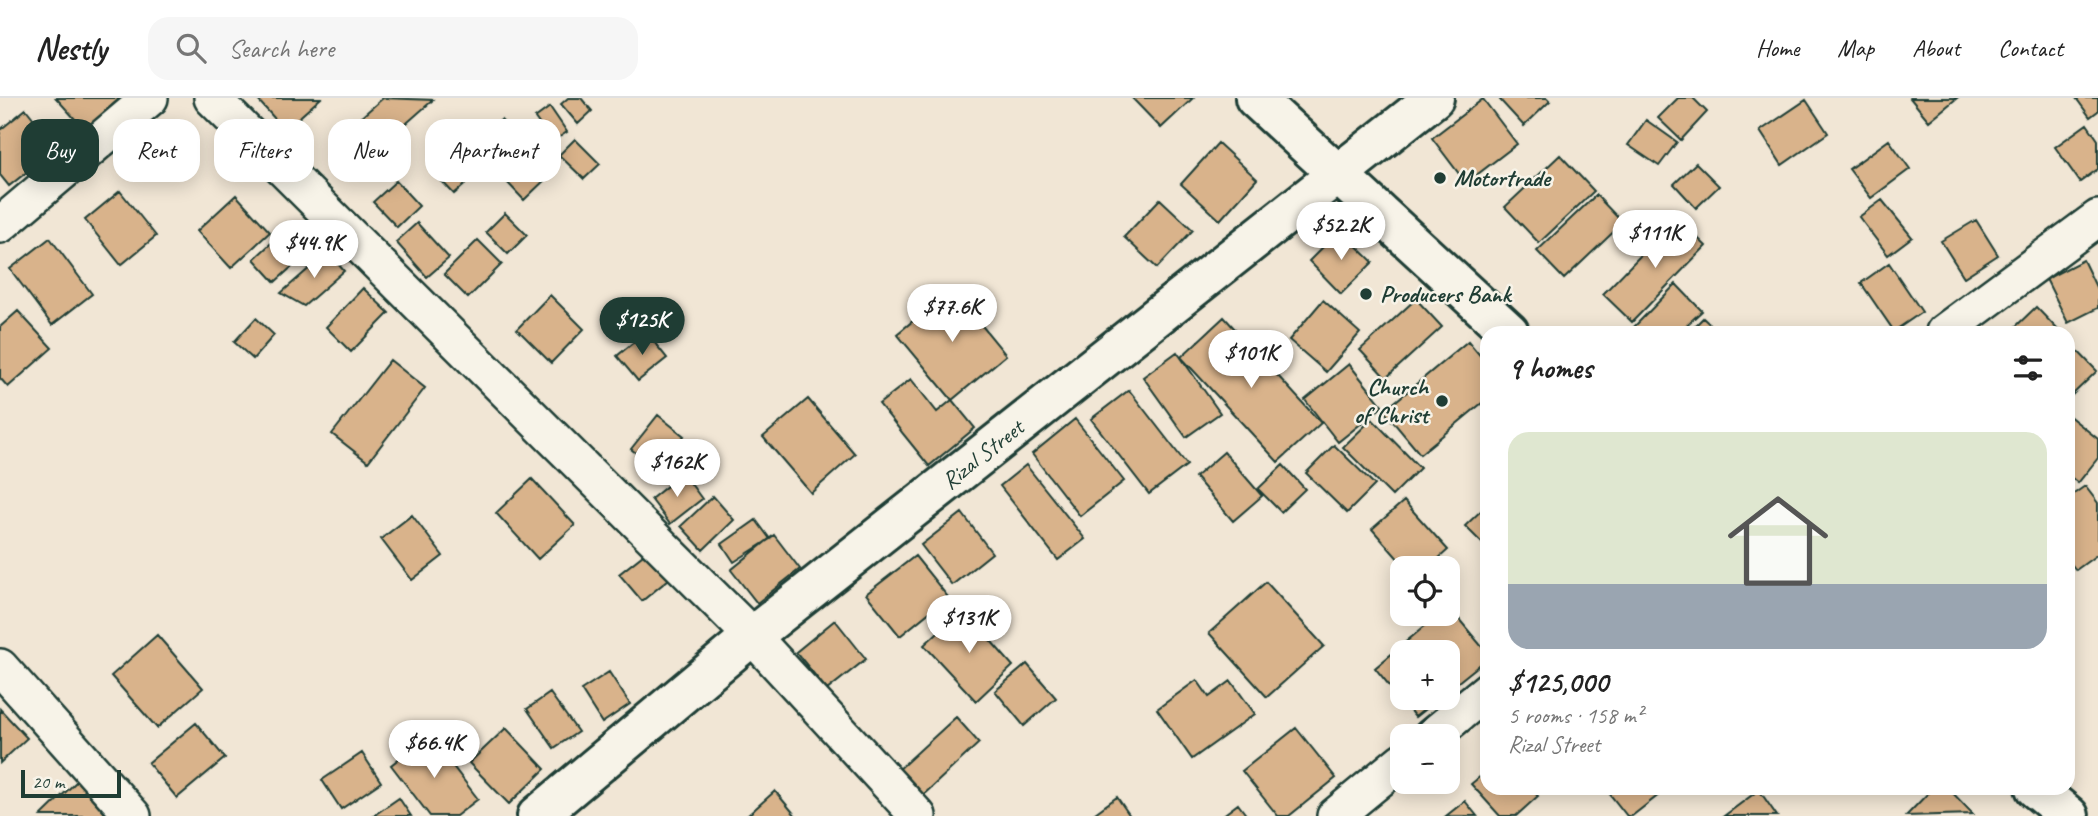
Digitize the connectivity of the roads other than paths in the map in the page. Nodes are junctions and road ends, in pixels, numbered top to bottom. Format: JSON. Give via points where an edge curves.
{"nodes":[{"id":1,"x":150,"y":98,"type":"edge"},
{"id":2,"x":212,"y":98,"type":"edge"},
{"id":3,"x":1255,"y":98,"type":"edge"},
{"id":4,"x":1434,"y":98,"type":"edge"},
{"id":5,"x":1336,"y":173,"type":"junction"},
{"id":6,"x":2098,"y":218,"type":"edge"},
{"id":7,"x":0,"y":225,"type":"edge"},
{"id":8,"x":1502,"y":326,"type":"edge"},
{"id":9,"x":1952,"y":326,"type":"edge"},
{"id":10,"x":752,"y":636,"type":"junction"},
{"id":11,"x":0,"y":667,"type":"edge"},
{"id":12,"x":1480,"y":697,"type":"edge"},
{"id":13,"x":1447,"y":724,"type":"edge"},
{"id":14,"x":1390,"y":771,"type":"edge"},
{"id":15,"x":2044,"y":795,"type":"edge"},
{"id":16,"x":133,"y":816,"type":"edge"},
{"id":17,"x":537,"y":816,"type":"edge"},
{"id":18,"x":918,"y":816,"type":"edge"},
{"id":19,"x":1335,"y":816,"type":"edge"},
{"id":20,"x":2069,"y":816,"type":"edge"}],
"edges":[{"from":1,"to":7,"type":"street"},
{"from":2,"to":10,"type":"street"},
{"from":3,"to":5,"type":"street"},
{"from":4,"to":5,"type":"street","name":"Rizal Street"},
{"from":5,"to":8,"type":"street"},
{"from":5,"to":10,"type":"street","name":"Rizal Street"},
{"from":6,"to":9,"type":"street"},
{"from":10,"to":17,"type":"street","name":"Rizal Street"},
{"from":10,"to":18,"type":"street"},
{"from":11,"to":16,"type":"street"},
{"from":12,"to":13,"type":"street"},
{"from":14,"to":19,"type":"street"},
{"from":15,"to":20,"type":"street"}]}
